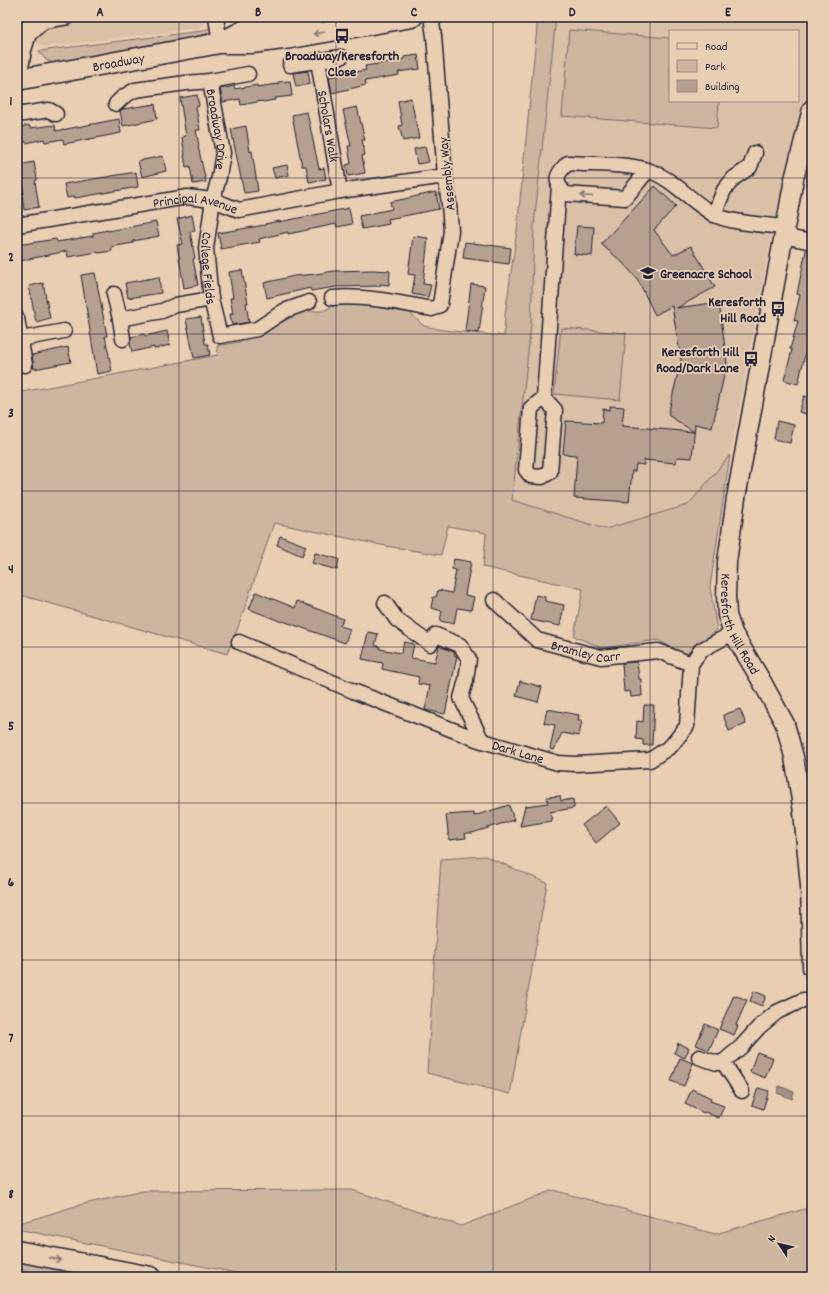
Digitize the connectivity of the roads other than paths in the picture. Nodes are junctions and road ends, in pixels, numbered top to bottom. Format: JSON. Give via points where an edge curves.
{"nodes":[{"id":1,"x":34,"y":17,"type":"edge"},
{"id":2,"x":68,"y":17,"type":"edge"},
{"id":3,"x":216,"y":17,"type":"edge"},
{"id":4,"x":313,"y":17,"type":"edge"},
{"id":5,"x":412,"y":17,"type":"edge"},
{"id":6,"x":431,"y":17,"type":"edge"},
{"id":7,"x":17,"y":31,"type":"edge"},
{"id":8,"x":220,"y":43,"type":"junction"},
{"id":9,"x":341,"y":57,"type":"dead end"},
{"id":10,"x":318,"y":61,"type":"junction"},
{"id":11,"x":290,"y":65,"type":"dead end"},
{"id":12,"x":248,"y":74,"type":"dead end"},
{"id":13,"x":19,"y":75,"type":"edge"},
{"id":14,"x":210,"y":81,"type":"junction"},
{"id":15,"x":116,"y":104,"type":"dead end"},
{"id":16,"x":812,"y":110,"type":"edge"},
{"id":17,"x":56,"y":114,"type":"dead end"},
{"id":18,"x":18,"y":115,"type":"edge"},
{"id":19,"x":755,"y":153,"type":"dead end"},
{"id":20,"x":648,"y":170,"type":"junction"},
{"id":21,"x":444,"y":176,"type":"junction"},
{"id":22,"x":559,"y":186,"type":"junction"},
{"id":23,"x":340,"y":191,"type":"junction"},
{"id":24,"x":213,"y":200,"type":"junction"},
{"id":25,"x":714,"y":215,"type":"junction"},
{"id":26,"x":17,"y":225,"type":"edge"},
{"id":27,"x":785,"y":227,"type":"junction"},
{"id":28,"x":812,"y":242,"type":"edge"},
{"id":29,"x":114,"y":294,"type":"dead end"},
{"id":30,"x":332,"y":298,"type":"dead end"},
{"id":31,"x":211,"y":299,"type":"junction"},
{"id":32,"x":309,"y":302,"type":"dead end"},
{"id":33,"x":17,"y":318,"type":"edge"},
{"id":34,"x":120,"y":319,"type":"junction"},
{"id":35,"x":64,"y":331,"type":"dead end"},
{"id":36,"x":21,"y":339,"type":"junction"},
{"id":37,"x":122,"y":339,"type":"dead end"},
{"id":38,"x":25,"y":365,"type":"dead end"},
{"id":39,"x":544,"y":398,"type":"junction"},
{"id":40,"x":494,"y":600,"type":"dead end"},
{"id":41,"x":384,"y":603,"type":"dead end"},
{"id":42,"x":733,"y":633,"type":"junction"},
{"id":43,"x":239,"y":642,"type":"dead end"},
{"id":44,"x":691,"y":664,"type":"junction"},
{"id":45,"x":482,"y":741,"type":"junction"},
{"id":46,"x":812,"y":968,"type":"edge"},
{"id":47,"x":812,"y":1000,"type":"edge"},
{"id":48,"x":699,"y":1057,"type":"dead end"},
{"id":49,"x":722,"y":1062,"type":"junction"},
{"id":50,"x":742,"y":1091,"type":"dead end"},
{"id":51,"x":17,"y":1251,"type":"edge"},
{"id":52,"x":151,"y":1277,"type":"edge"}],
"edges":[{"from":1,"to":7,"type":"street"},
{"from":2,"to":13,"type":"street","via":[[44,21],[29,34]]},
{"from":3,"to":8,"type":"street"},
{"from":4,"to":8,"type":"highway","name":"Broadway","via":[[250,28]]},
{"from":5,"to":8,"type":"highway","name":"Broadway","one_way":true,"via":[[291,38],[252,43]]},
{"from":6,"to":21,"type":"street","name":"Assembly Way"},
{"from":8,"to":13,"type":"highway","name":"Broadway"},
{"from":9,"to":10,"type":"street"},
{"from":10,"to":11,"type":"street"},
{"from":10,"to":23,"type":"street","name":"Scholars Walk"},
{"from":12,"to":14,"type":"street","name":"Broadway Drive"},
{"from":14,"to":15,"type":"street","name":"Broadway Drive","via":[[135,90]]},
{"from":14,"to":24,"type":"street","name":"Broadway Drive","via":[[222,153]]},
{"from":16,"to":27,"type":"main road","name":"Keresforth Hill Road","via":[[794,179]]},
{"from":17,"to":18,"type":"street","via":[[49,110]]},
{"from":19,"to":25,"type":"street","via":[[750,167],[734,178],[724,190]]},
{"from":20,"to":22,"type":"street","one_way":true,"via":[[625,198],[565,194]]},
{"from":20,"to":22,"type":"street","via":[[568,163],[560,170],[557,179]]},
{"from":20,"to":25,"type":"street","via":[[669,180]]},
{"from":21,"to":23,"type":"street","name":"Principal Avenue"},
{"from":21,"to":30,"type":"street","name":"Assembly Way","via":[[451,231],[440,305],[432,309],[375,299]]},
{"from":22,"to":39,"type":"street"},
{"from":23,"to":24,"type":"street","name":"Principal Avenue","via":[[239,210]]},
{"from":24,"to":26,"type":"street","name":"Principal Avenue","via":[[187,197]]},
{"from":24,"to":31,"type":"street","name":"College Fields","via":[[206,248]]},
{"from":25,"to":27,"type":"street","via":[[732,221]]},
{"from":27,"to":28,"type":"street","via":[[792,238]]},
{"from":27,"to":42,"type":"main road","name":"Keresforth Hill Road","via":[[736,498],[727,562],[727,615]]},
{"from":29,"to":34,"type":"street"},
{"from":31,"to":32,"type":"street","name":"College Fields","via":[[220,336],[257,329],[284,311]]},
{"from":31,"to":34,"type":"street"},
{"from":33,"to":36,"type":"street"},
{"from":34,"to":37,"type":"street"},
{"from":35,"to":36,"type":"street"},
{"from":36,"to":38,"type":"street"},
{"from":39,"to":39,"type":"street","via":[[532,408],[526,470],[531,476],[542,477],[550,472],[555,410]]},
{"from":40,"to":44,"type":"street","name":"Bramley Carr","via":[[537,640],[602,657],[658,651]]},
{"from":41,"to":45,"type":"street","via":[[397,620],[430,644],[436,635],[460,645],[469,659],[461,698]]},
{"from":42,"to":44,"type":"street","via":[[701,650]]},
{"from":42,"to":46,"type":"main road","name":"Keresforth Hill Road","via":[[785,724],[794,756],[803,812],[809,879]]},
{"from":43,"to":45,"type":"street","name":"Dark Lane","via":[[353,691]]},
{"from":44,"to":45,"type":"street","name":"Dark Lane","via":[[687,726],[671,746],[650,760],[558,763]]},
{"from":47,"to":49,"type":"street","via":[[803,1000],[777,1012]]},
{"from":48,"to":49,"type":"street","via":[[717,1063]]},
{"from":49,"to":50,"type":"street"},
{"from":51,"to":52,"type":"highway","one_way":true}]}
